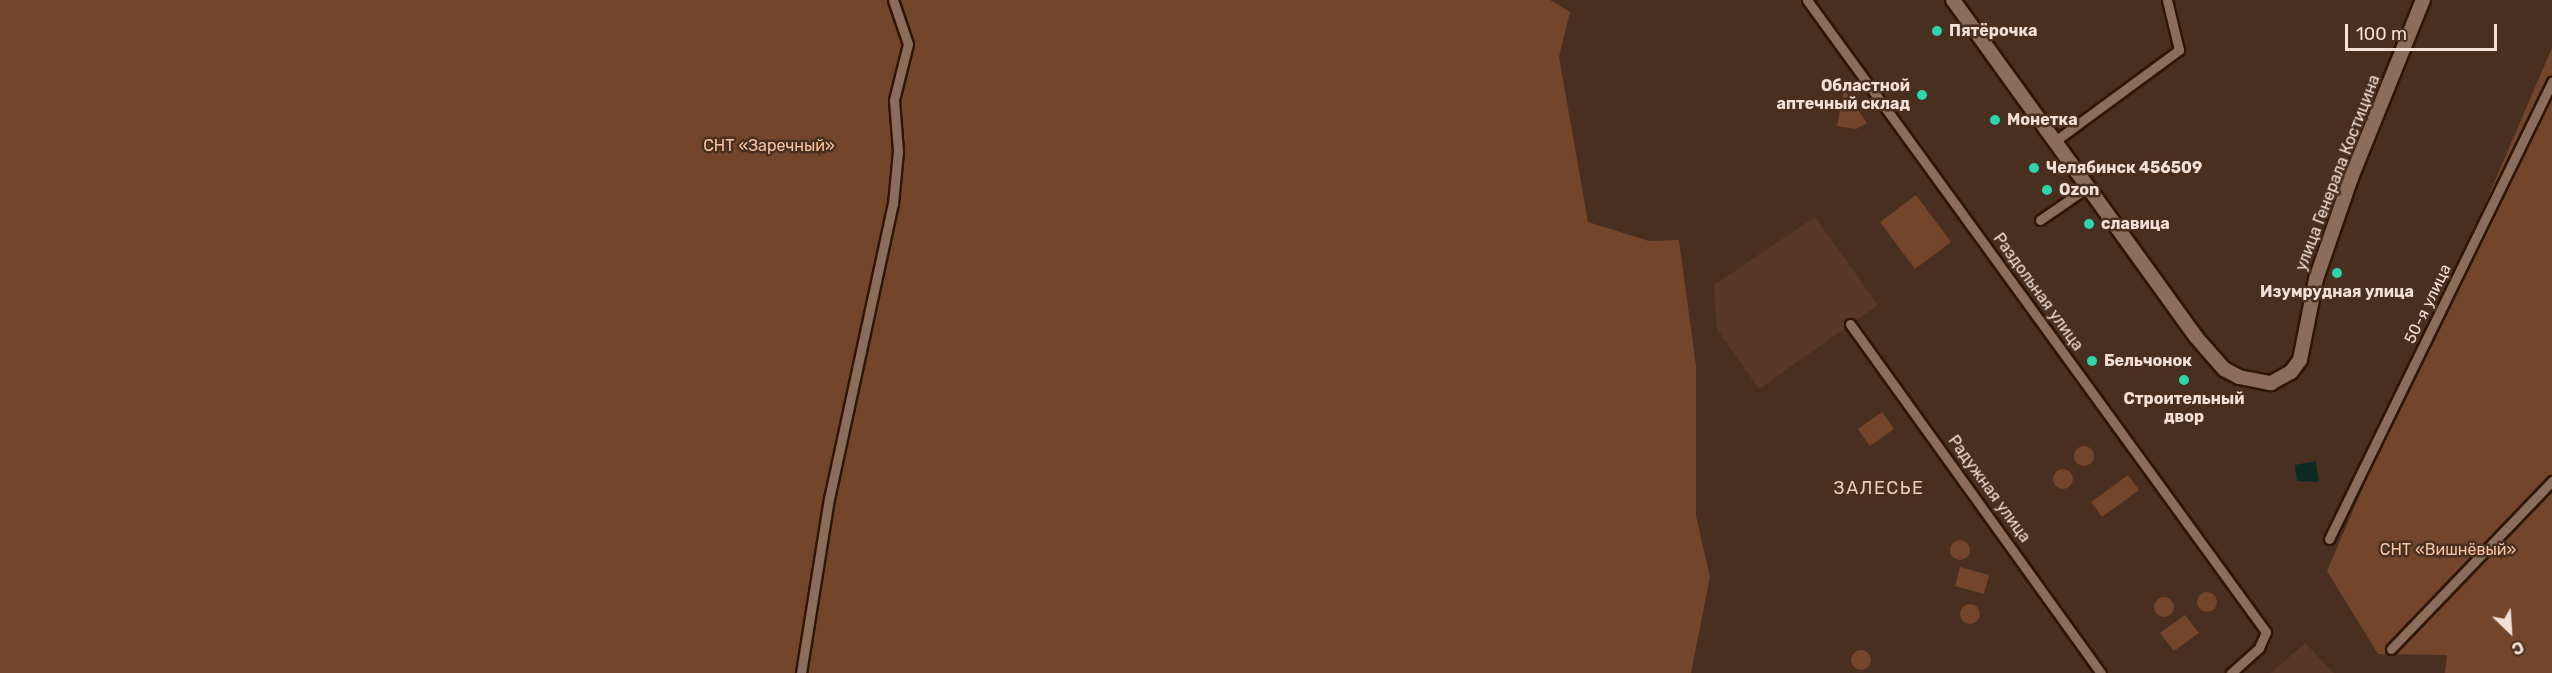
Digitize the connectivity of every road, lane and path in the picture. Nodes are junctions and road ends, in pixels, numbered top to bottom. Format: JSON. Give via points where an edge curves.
{"nodes":[{"id":1,"x":893,"y":0,"type":"edge"},
{"id":2,"x":1807,"y":0,"type":"edge"},
{"id":3,"x":1953,"y":0,"type":"edge"},
{"id":4,"x":2167,"y":0,"type":"edge"},
{"id":5,"x":2423,"y":0,"type":"edge"},
{"id":6,"x":2552,"y":82,"type":"edge"},
{"id":7,"x":2055,"y":141,"type":"junction"},
{"id":8,"x":2088,"y":187,"type":"junction"},
{"id":9,"x":2040,"y":220,"type":"dead end"},
{"id":10,"x":1850,"y":324,"type":"dead end"},
{"id":11,"x":2552,"y":481,"type":"edge"},
{"id":12,"x":2329,"y":539,"type":"dead end"},
{"id":13,"x":2391,"y":649,"type":"dead end"},
{"id":14,"x":801,"y":673,"type":"edge"},
{"id":15,"x":2101,"y":673,"type":"edge"},
{"id":16,"x":2230,"y":673,"type":"edge"}],
"edges":[{"from":1,"to":14,"type":"street","via":[[908,44],[894,100],[898,150],[893,204],[830,499]]},
{"from":2,"to":16,"type":"street","name":"Раздольная улица","via":[[2266,632],[2259,648]]},
{"from":3,"to":7,"type":"street"},
{"from":4,"to":7,"type":"street","via":[[2178,50]]},
{"from":5,"to":8,"type":"street","name":"улица Генерала Костицина","via":[[2351,177],[2316,279],[2300,360],[2291,372],[2271,383],[2239,377],[2224,369]]},
{"from":6,"to":12,"type":"street","name":"50-я улица"},
{"from":7,"to":8,"type":"street"},
{"from":8,"to":9,"type":"street"},
{"from":10,"to":15,"type":"street","name":"Радужная улица"},
{"from":11,"to":13,"type":"street"}]}
